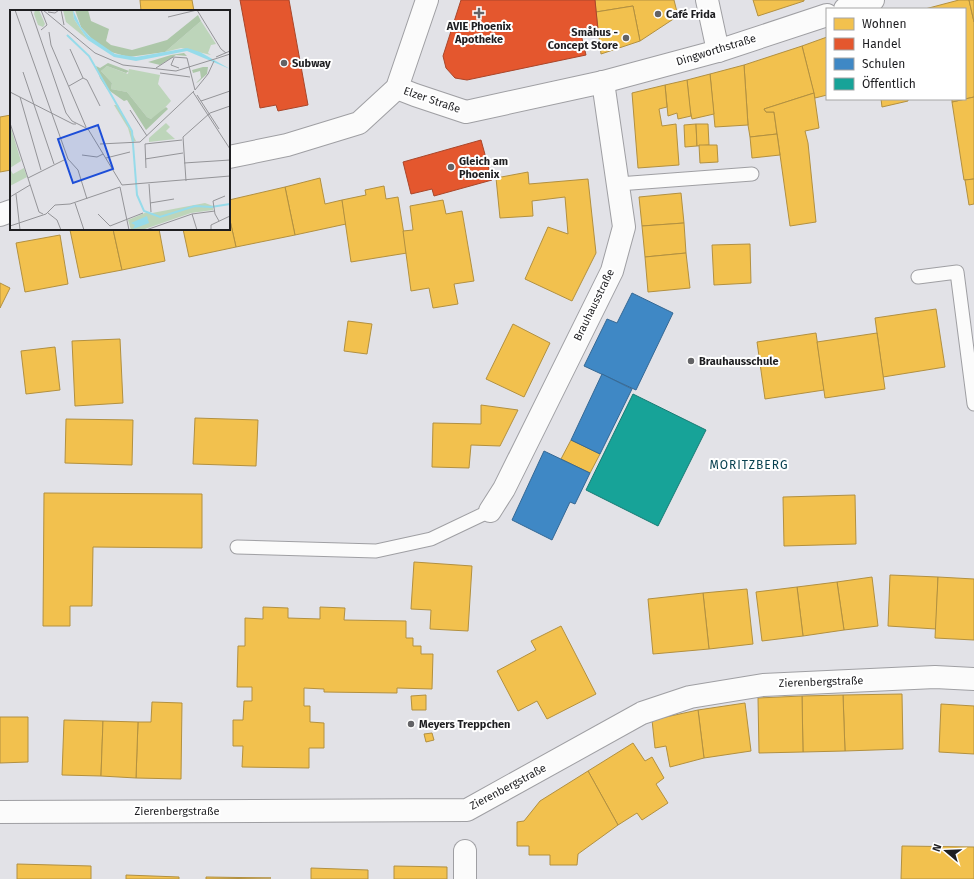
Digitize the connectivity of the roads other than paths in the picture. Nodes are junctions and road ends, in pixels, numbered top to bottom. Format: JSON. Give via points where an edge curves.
{"nodes":[{"id":1,"x":427,"y":0,"type":"edge"},
{"id":2,"x":707,"y":0,"type":"edge"},
{"id":3,"x":873,"y":0,"type":"edge"},
{"id":4,"x":848,"y":8,"type":"edge"},
{"id":5,"x":826,"y":15,"type":"edge"},
{"id":6,"x":718,"y":51,"type":"junction"},
{"id":7,"x":603,"y":82,"type":"junction"},
{"id":8,"x":397,"y":88,"type":"junction"},
{"id":9,"x":230,"y":157,"type":"edge"},
{"id":10,"x":752,"y":174,"type":"dead end"},
{"id":11,"x":618,"y":184,"type":"junction"},
{"id":12,"x":10,"y":211,"type":"edge"},
{"id":13,"x":0,"y":215,"type":"edge"},
{"id":14,"x":918,"y":277,"type":"dead end"},
{"id":15,"x":974,"y":404,"type":"edge"},
{"id":16,"x":490,"y":511,"type":"joint"},
{"id":17,"x":237,"y":547,"type":"dead end"},
{"id":18,"x":974,"y":679,"type":"edge"},
{"id":19,"x":0,"y":812,"type":"edge"},
{"id":20,"x":465,"y":850,"type":"dead end"},
{"id":21,"x":465,"y":879,"type":"edge"}],
"edges":[{"from":1,"to":8,"type":"street"},
{"from":2,"to":6,"type":"street"},
{"from":3,"to":4,"type":"street"},
{"from":5,"to":6,"type":"street","name":"Dingworthstraße"},
{"from":6,"to":7,"type":"street","name":"Dingworthstraße"},
{"from":7,"to":8,"type":"street","name":"Elzer Straße","via":[[466,112]]},
{"from":7,"to":11,"type":"street","name":"Brauhausstraße"},
{"from":8,"to":9,"type":"street","name":"Elzer Straße","via":[[359,123],[287,145]]},
{"from":10,"to":11,"type":"lane"},
{"from":11,"to":16,"type":"street","name":"Brauhausstraße","via":[[624,227],[612,271],[504,489]]},
{"from":12,"to":13,"type":"street"},
{"from":14,"to":15,"type":"lane","via":[[957,272]]},
{"from":16,"to":17,"type":"lane","via":[[431,539],[376,551]]},
{"from":18,"to":19,"type":"street","name":"Zierenbergstraße","via":[[935,677],[763,684],[690,697],[642,713],[467,810]]},
{"from":20,"to":21,"type":"street"}]}
